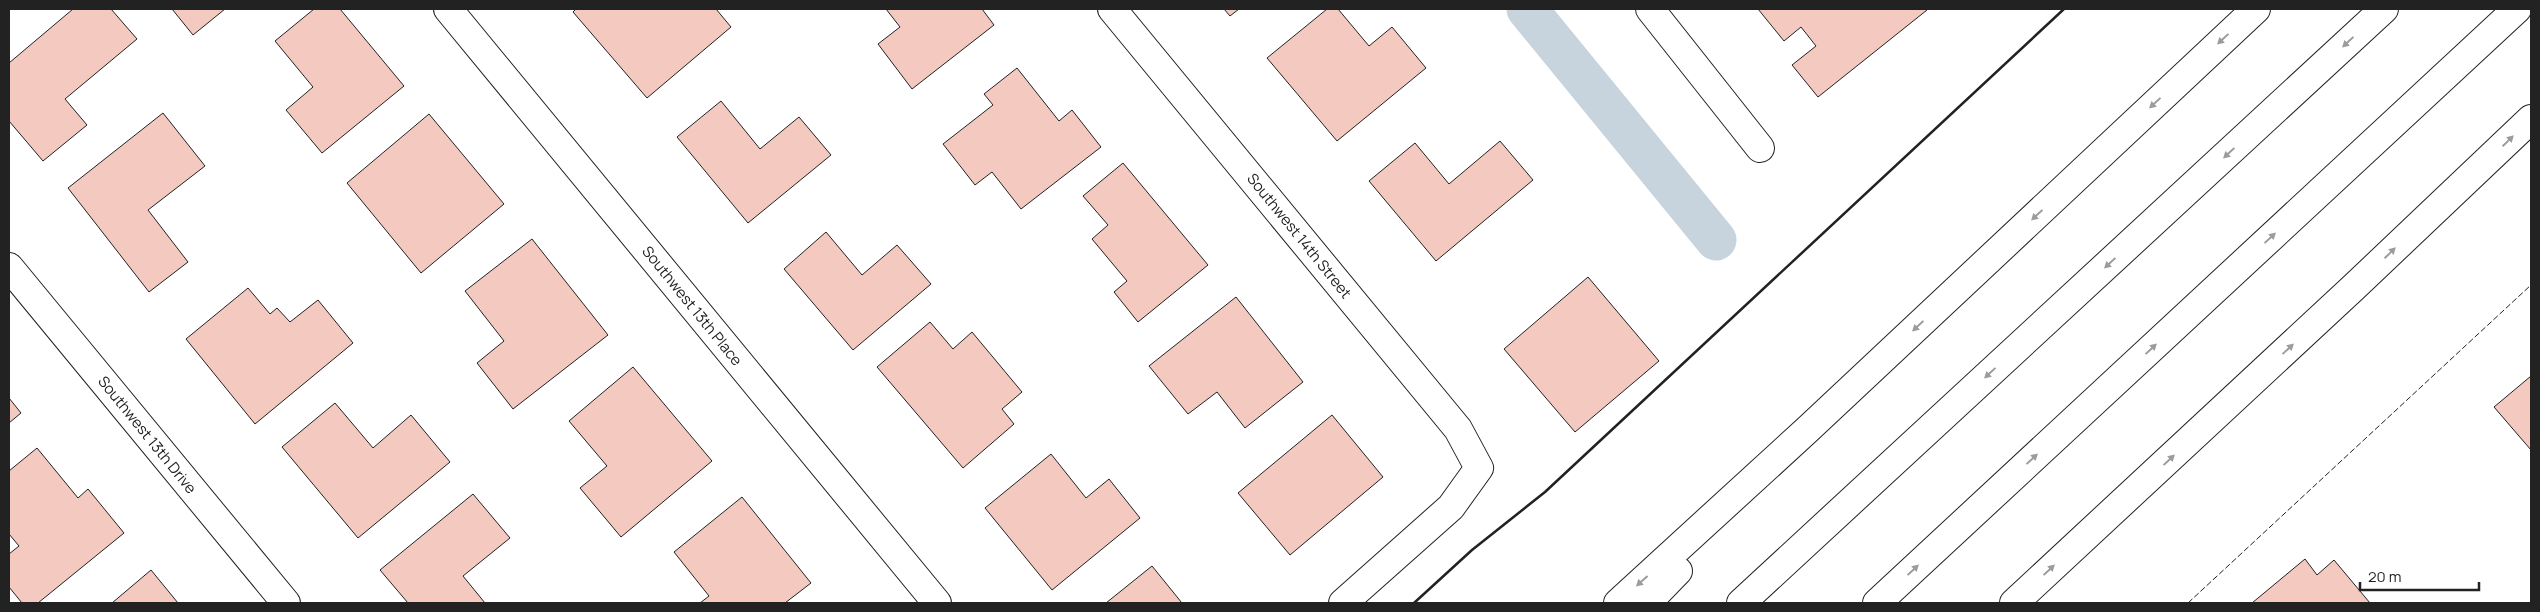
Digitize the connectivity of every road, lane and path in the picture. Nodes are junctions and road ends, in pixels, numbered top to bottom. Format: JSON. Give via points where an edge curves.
{"nodes":[{"id":1,"x":448,"y":9,"type":"edge"},
{"id":2,"x":1112,"y":9,"type":"edge"},
{"id":3,"x":1650,"y":9,"type":"edge"},
{"id":4,"x":2256,"y":9,"type":"edge"},
{"id":5,"x":2384,"y":9,"type":"edge"},
{"id":6,"x":2517,"y":9,"type":"edge"},
{"id":7,"x":2531,"y":119,"type":"edge"},
{"id":8,"x":1760,"y":148,"type":"dead end"},
{"id":9,"x":9,"y":267,"type":"edge"},
{"id":10,"x":1807,"y":430,"type":"junction"},
{"id":11,"x":286,"y":603,"type":"edge"},
{"id":12,"x":937,"y":603,"type":"edge"},
{"id":13,"x":1342,"y":603,"type":"edge"},
{"id":14,"x":1618,"y":603,"type":"edge"},
{"id":15,"x":1648,"y":603,"type":"edge"},
{"id":16,"x":1741,"y":603,"type":"edge"},
{"id":17,"x":1877,"y":603,"type":"edge"},
{"id":18,"x":2014,"y":603,"type":"edge"}],
"edges":[{"from":1,"to":12,"type":"main road","name":"Southwest 13th Place"},
{"from":2,"to":13,"type":"main road","name":"Southwest 14th Street","via":[[1458,429],[1479,468],[1451,507]]},
{"from":3,"to":8,"type":"main road"},
{"from":4,"to":10,"type":"main road","one_way":true},
{"from":5,"to":16,"type":"main road","one_way":true},
{"from":17,"to":6,"type":"main road","one_way":true},
{"from":18,"to":7,"type":"main road","one_way":true},
{"from":9,"to":11,"type":"main road","name":"Southwest 13th Drive"},
{"from":10,"to":14,"type":"main road","one_way":true},
{"from":10,"to":15,"type":"main road"}]}
